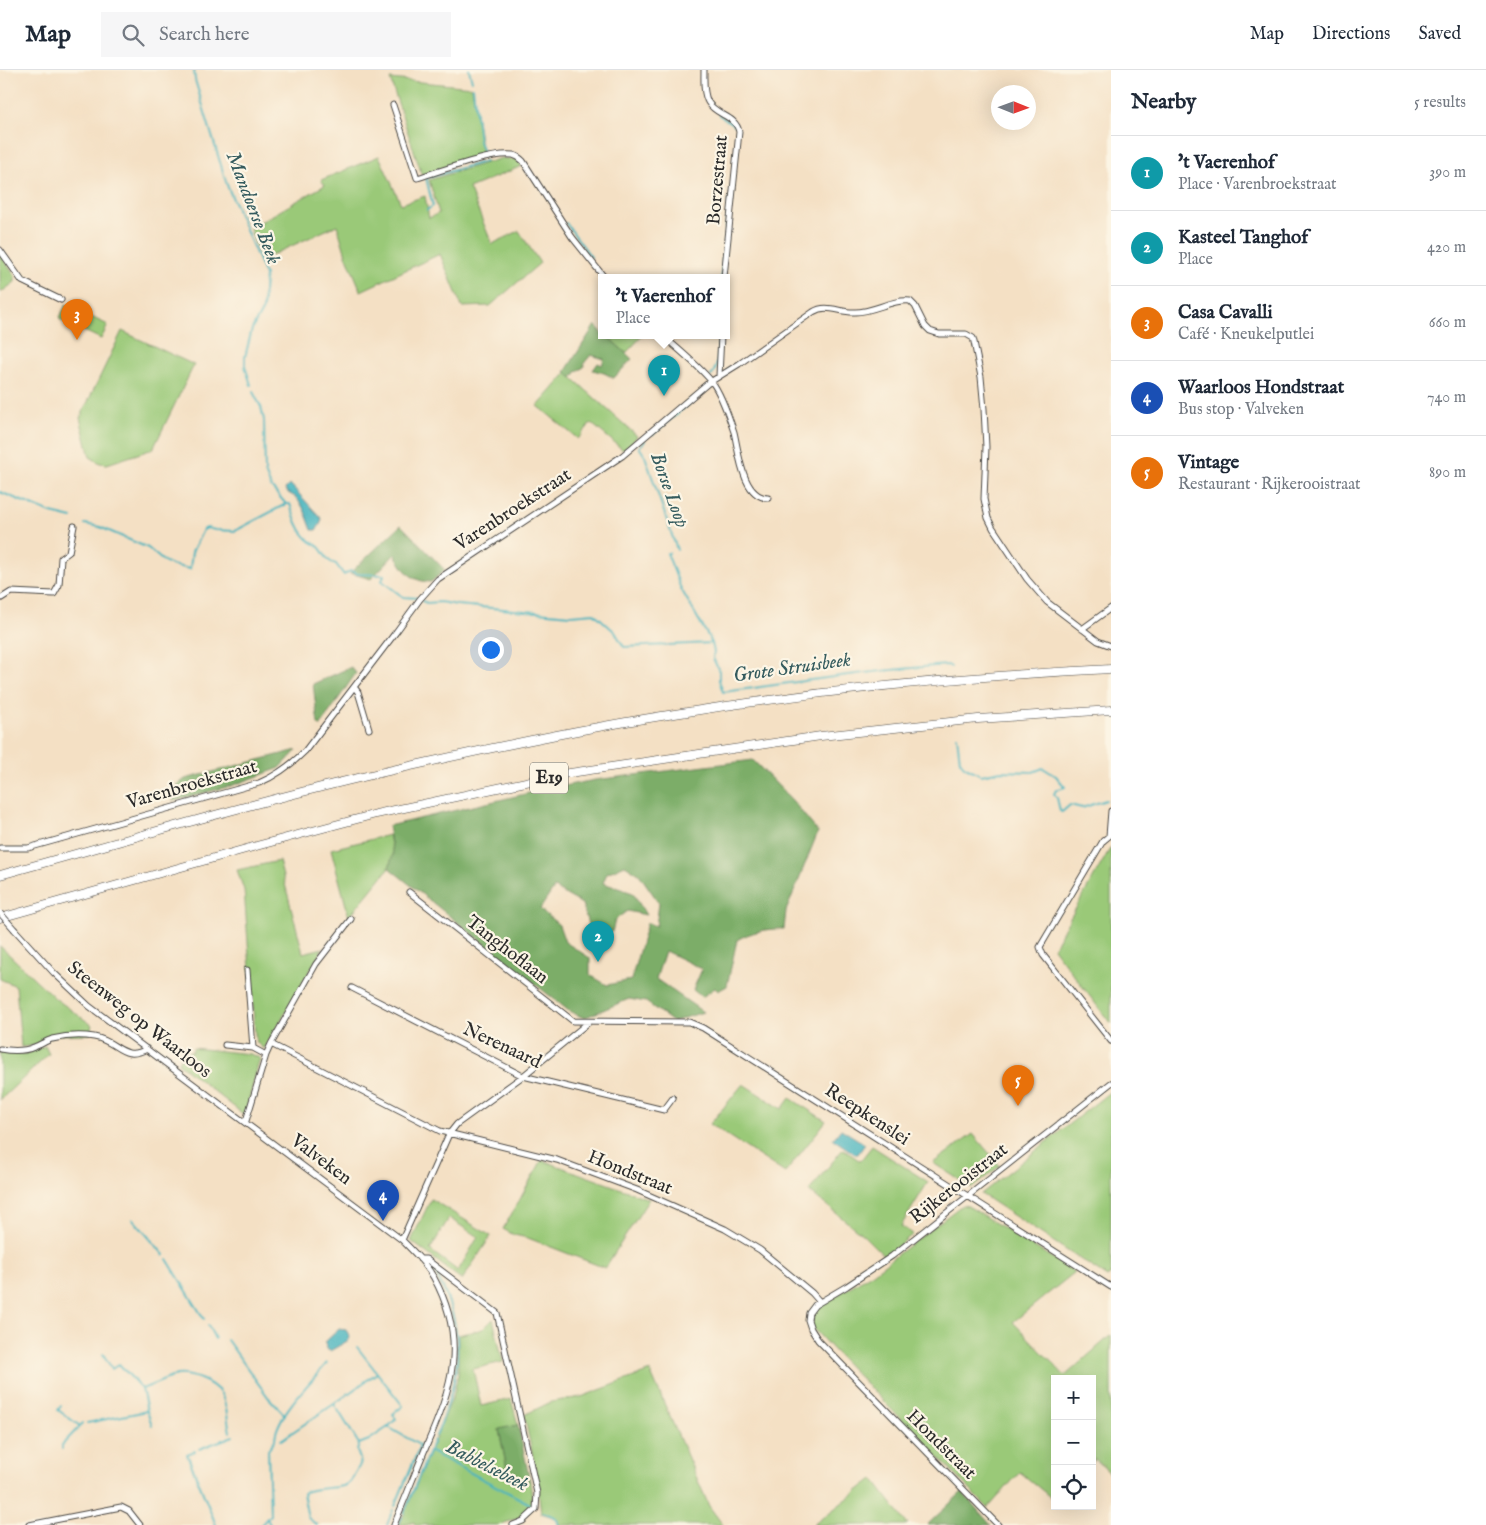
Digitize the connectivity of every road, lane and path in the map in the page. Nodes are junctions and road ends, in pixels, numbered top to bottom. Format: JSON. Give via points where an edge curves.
{"nodes":[{"id":1,"x":704,"y":70,"type":"edge"},
{"id":2,"x":393,"y":105,"type":"dead end"},
{"id":3,"x":0,"y":250,"type":"edge"},
{"id":4,"x":602,"y":274,"type":"edge"},
{"id":5,"x":724,"y":274,"type":"edge"},
{"id":6,"x":61,"y":300,"type":"dead end"},
{"id":7,"x":666,"y":339,"type":"edge"},
{"id":8,"x":721,"y":339,"type":"edge"},
{"id":9,"x":720,"y":376,"type":"junction"},
{"id":10,"x":711,"y":381,"type":"junction"},
{"id":11,"x":768,"y":498,"type":"dead end"},
{"id":12,"x":74,"y":526,"type":"dead end"},
{"id":13,"x":0,"y":599,"type":"edge"},
{"id":14,"x":1111,"y":608,"type":"edge"},
{"id":15,"x":1082,"y":629,"type":"junction"},
{"id":16,"x":1111,"y":646,"type":"edge"},
{"id":17,"x":1111,"y":669,"type":"edge"},
{"id":18,"x":354,"y":687,"type":"junction"},
{"id":19,"x":1111,"y":710,"type":"edge"},
{"id":20,"x":369,"y":729,"type":"dead end"},
{"id":21,"x":1111,"y":811,"type":"edge"},
{"id":22,"x":1110,"y":836,"type":"edge"},
{"id":23,"x":0,"y":848,"type":"edge"},
{"id":24,"x":0,"y":875,"type":"edge"},
{"id":25,"x":409,"y":892,"type":"dead end"},
{"id":26,"x":0,"y":913,"type":"edge"},
{"id":27,"x":0,"y":918,"type":"edge"},
{"id":28,"x":351,"y":920,"type":"dead end"},
{"id":29,"x":247,"y":970,"type":"dead end"},
{"id":30,"x":352,"y":988,"type":"dead end"},
{"id":31,"x":590,"y":1022,"type":"junction"},
{"id":32,"x":1111,"y":1041,"type":"edge"},
{"id":33,"x":270,"y":1044,"type":"junction"},
{"id":34,"x":225,"y":1045,"type":"dead end"},
{"id":35,"x":253,"y":1048,"type":"junction"},
{"id":36,"x":0,"y":1049,"type":"edge"},
{"id":37,"x":147,"y":1049,"type":"junction"},
{"id":38,"x":266,"y":1055,"type":"junction"},
{"id":39,"x":523,"y":1076,"type":"junction"},
{"id":40,"x":1111,"y":1083,"type":"edge"},
{"id":41,"x":673,"y":1098,"type":"dead end"},
{"id":42,"x":246,"y":1122,"type":"junction"},
{"id":43,"x":449,"y":1134,"type":"junction"},
{"id":44,"x":967,"y":1197,"type":"junction"},
{"id":45,"x":402,"y":1240,"type":"junction"},
{"id":46,"x":420,"y":1259,"type":"junction"},
{"id":47,"x":1111,"y":1287,"type":"edge"},
{"id":48,"x":819,"y":1301,"type":"junction"},
{"id":49,"x":29,"y":1525,"type":"edge"},
{"id":50,"x":140,"y":1525,"type":"edge"},
{"id":51,"x":394,"y":1525,"type":"edge"},
{"id":52,"x":513,"y":1525,"type":"edge"},
{"id":53,"x":998,"y":1525,"type":"edge"}],
"edges":[{"from":1,"to":5,"type":"street","name":"Borzestraat","via":[[708,103],[736,123],[739,132]]},
{"from":2,"to":4,"type":"street","via":[[417,178],[486,159],[518,156],[572,237]]},
{"from":3,"to":6,"type":"street","via":[[22,281]]},
{"from":7,"to":10,"type":"street"},
{"from":8,"to":9,"type":"street"},
{"from":9,"to":10,"type":"street","name":"Varenbroekstraat"},
{"from":9,"to":15,"type":"street","name":"Varenbroekstraat","via":[[817,310],[828,308],[854,312],[910,301],[930,331],[966,334],[972,338],[983,390],[984,499],[988,518],[1038,592]]},
{"from":10,"to":11,"type":"street","via":[[733,431],[749,486],[756,495]]},
{"from":10,"to":18,"type":"street","name":"Varenbroekstraat","via":[[622,456],[438,579]]},
{"from":12,"to":13,"type":"street","via":[[70,552],[61,558],[59,585],[54,594],[11,592]]},
{"from":14,"to":15,"type":"street"},
{"from":15,"to":16,"type":"street"},
{"from":17,"to":24,"type":"highway","number":"E19","via":[[854,689],[582,730],[311,790]]},
{"from":18,"to":20,"type":"street"},
{"from":18,"to":23,"type":"street","name":"Varenbroekstraat","via":[[305,751],[275,776],[28,848]]},
{"from":19,"to":27,"type":"highway","number":"E19","via":[[978,719],[821,736],[563,774],[376,814]]},
{"from":21,"to":22,"type":"street"},
{"from":22,"to":32,"type":"street","via":[[1103,841],[1040,947]]},
{"from":25,"to":31,"type":"street","name":"Tanghoflaan","via":[[573,1021]]},
{"from":26,"to":37,"type":"street","name":"Steenweg op Waarloos","bridge":true,"via":[[54,974]]},
{"from":28,"to":33,"type":"street","via":[[316,964]]},
{"from":29,"to":35,"type":"street"},
{"from":30,"to":39,"type":"street","name":"Nerenaard"},
{"from":31,"to":39,"type":"street"},
{"from":31,"to":44,"type":"street","name":"Reepkenslei","via":[[689,1022],[703,1028]]},
{"from":33,"to":38,"type":"street"},
{"from":33,"to":43,"type":"street","name":"Hondstraat"},
{"from":34,"to":35,"type":"street"},
{"from":35,"to":38,"type":"street"},
{"from":36,"to":37,"type":"street","via":[[20,1051],[32,1049],[50,1039],[82,1036],[96,1037],[129,1054]]},
{"from":37,"to":42,"type":"street","name":"Steenweg op Waarloos"},
{"from":38,"to":42,"type":"street"},
{"from":39,"to":41,"type":"street","name":"Nerenaard","via":[[664,1110]]},
{"from":39,"to":43,"type":"street","via":[[474,1110]]},
{"from":40,"to":44,"type":"street","name":"Rijkerooistraat"},
{"from":42,"to":45,"type":"street","name":"Valveken"},
{"from":43,"to":45,"type":"street"},
{"from":43,"to":48,"type":"street","name":"Hondstraat","via":[[557,1160],[717,1226],[760,1250]]},
{"from":44,"to":47,"type":"street","name":"Reepkenslei"},
{"from":44,"to":48,"type":"street","name":"Rijkerooistraat","via":[[892,1256]]},
{"from":45,"to":46,"type":"street","name":"Valveken"},
{"from":46,"to":51,"type":"street","via":[[434,1278],[444,1302],[453,1338],[452,1372],[442,1410]]},
{"from":46,"to":52,"type":"street","via":[[426,1259],[496,1313],[537,1493],[536,1509]]},
{"from":48,"to":53,"type":"street","name":"Hondstraat","via":[[808,1316],[818,1340]]},
{"from":49,"to":50,"type":"street","via":[[121,1506]]}]}
